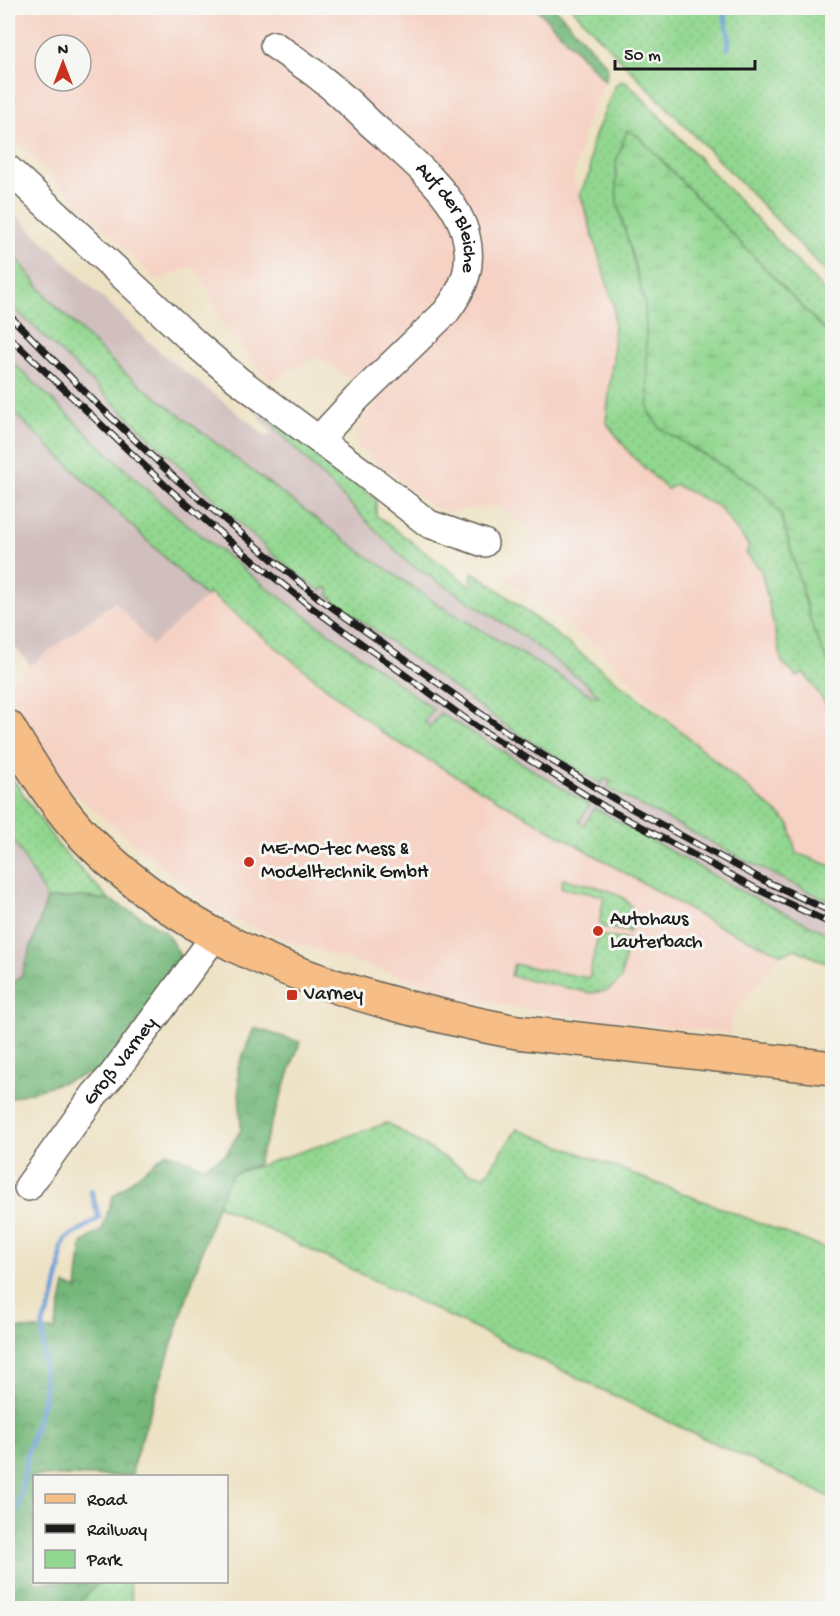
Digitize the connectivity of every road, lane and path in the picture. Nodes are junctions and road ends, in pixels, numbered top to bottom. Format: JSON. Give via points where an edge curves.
{"nodes":[{"id":1,"x":274,"y":45,"type":"dead end"},
{"id":2,"x":8,"y":169,"type":"edge"},
{"id":3,"x":319,"y":439,"type":"junction"},
{"id":4,"x":484,"y":543,"type":"dead end"},
{"id":5,"x":8,"y":727,"type":"edge"},
{"id":6,"x":214,"y":936,"type":"junction"},
{"id":7,"x":832,"y":1068,"type":"edge"},
{"id":8,"x":28,"y":1187,"type":"dead end"}],
"edges":[{"from":1,"to":3,"type":"street","name":"Auf der Bleiche","via":[[323,80],[428,176],[447,199],[465,232],[468,272],[457,297]]},
{"from":2,"to":3,"type":"street","via":[[197,345]]},
{"from":3,"to":4,"type":"street","via":[[429,524]]},
{"from":5,"to":6,"type":"main road","via":[[51,794],[91,843],[158,900]]},
{"from":6,"to":7,"type":"main road","via":[[270,964],[317,981],[481,1026]]},
{"from":6,"to":8,"type":"street","name":"Groß Varney"}]}
